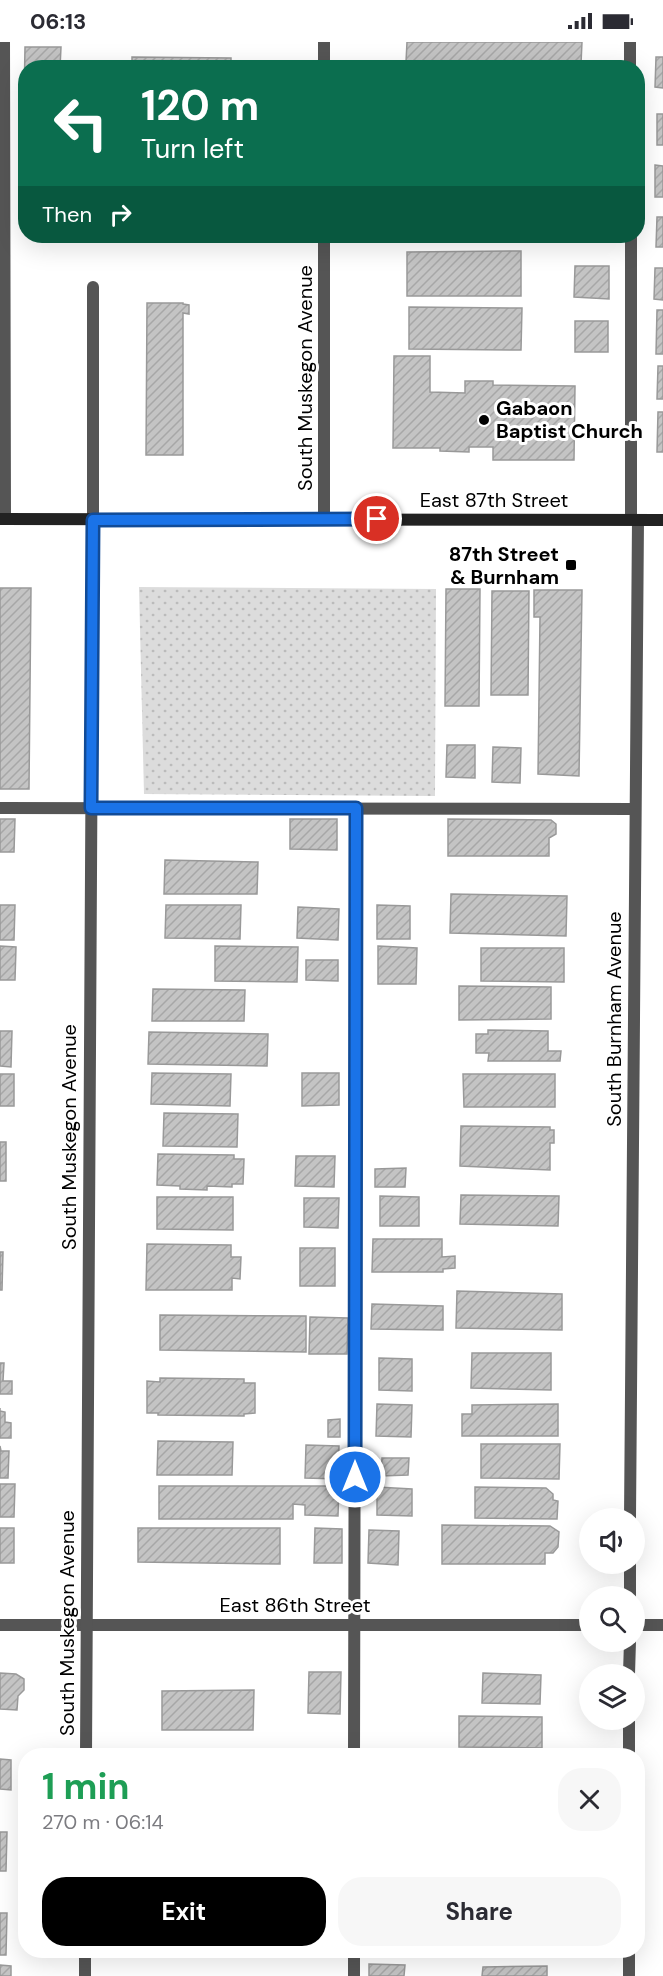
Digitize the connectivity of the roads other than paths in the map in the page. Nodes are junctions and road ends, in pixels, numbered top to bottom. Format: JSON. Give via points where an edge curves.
{"nodes":[{"id":1,"x":4,"y":42,"type":"edge"},
{"id":2,"x":324,"y":42,"type":"edge"},
{"id":3,"x":630,"y":42,"type":"edge"},
{"id":4,"x":324,"y":60,"type":"edge"},
{"id":5,"x":630,"y":60,"type":"edge"},
{"id":6,"x":324,"y":243,"type":"edge"},
{"id":7,"x":631,"y":243,"type":"edge"},
{"id":8,"x":93,"y":287,"type":"dead end"},
{"id":9,"x":2,"y":519,"type":"edge"},
{"id":10,"x":324,"y":519,"type":"junction"},
{"id":11,"x":93,"y":520,"type":"junction"},
{"id":12,"x":634,"y":520,"type":"junction"},
{"id":13,"x":663,"y":520,"type":"edge"},
{"id":14,"x":0,"y":808,"type":"edge"},
{"id":15,"x":91,"y":808,"type":"junction"},
{"id":16,"x":356,"y":808,"type":"junction"},
{"id":17,"x":635,"y":809,"type":"junction"},
{"id":18,"x":630,"y":1508,"type":"edge"},
{"id":19,"x":0,"y":1625,"type":"edge"},
{"id":20,"x":86,"y":1625,"type":"junction"},
{"id":21,"x":354,"y":1625,"type":"junction"},
{"id":22,"x":579,"y":1625,"type":"edge"},
{"id":23,"x":645,"y":1625,"type":"edge"},
{"id":24,"x":663,"y":1625,"type":"edge"},
{"id":25,"x":629,"y":1730,"type":"edge"},
{"id":26,"x":86,"y":1748,"type":"edge"},
{"id":27,"x":354,"y":1748,"type":"edge"},
{"id":28,"x":629,"y":1748,"type":"edge"},
{"id":29,"x":85,"y":1958,"type":"edge"},
{"id":30,"x":354,"y":1958,"type":"edge"},
{"id":31,"x":629,"y":1958,"type":"edge"},
{"id":32,"x":85,"y":1976,"type":"edge"},
{"id":33,"x":354,"y":1976,"type":"edge"},
{"id":34,"x":629,"y":1976,"type":"edge"}],
"edges":[{"from":1,"to":9,"type":"street"},
{"from":2,"to":4,"type":"street"},
{"from":3,"to":5,"type":"street"},
{"from":6,"to":10,"type":"street","name":"South Muskegon Avenue"},
{"from":7,"to":12,"type":"street","name":"South Burnham Avenue"},
{"from":8,"to":11,"type":"street","name":"South Muskegon Avenue"},
{"from":9,"to":11,"type":"main road","name":"East 87th Street"},
{"from":10,"to":11,"type":"main road","name":"East 87th Street"},
{"from":10,"to":12,"type":"main road","name":"East 87th Street"},
{"from":11,"to":15,"type":"street","name":"South Muskegon Avenue"},
{"from":12,"to":13,"type":"main road","name":"East 87th Street"},
{"from":12,"to":17,"type":"street","name":"South Burnham Avenue"},
{"from":14,"to":15,"type":"street"},
{"from":15,"to":16,"type":"street"},
{"from":15,"to":20,"type":"street","name":"South Muskegon Avenue"},
{"from":16,"to":17,"type":"street"},
{"from":16,"to":21,"type":"street"},
{"from":17,"to":18,"type":"street","name":"South Burnham Avenue"},
{"from":19,"to":20,"type":"street","name":"East 86th Street"},
{"from":20,"to":21,"type":"street","name":"East 86th Street"},
{"from":20,"to":26,"type":"street","name":"South Muskegon Avenue"},
{"from":21,"to":22,"type":"street","name":"East 86th Street"},
{"from":21,"to":27,"type":"street"},
{"from":23,"to":24,"type":"street"},
{"from":25,"to":28,"type":"street"},
{"from":29,"to":32,"type":"street"},
{"from":30,"to":33,"type":"street"},
{"from":31,"to":34,"type":"street"}]}
